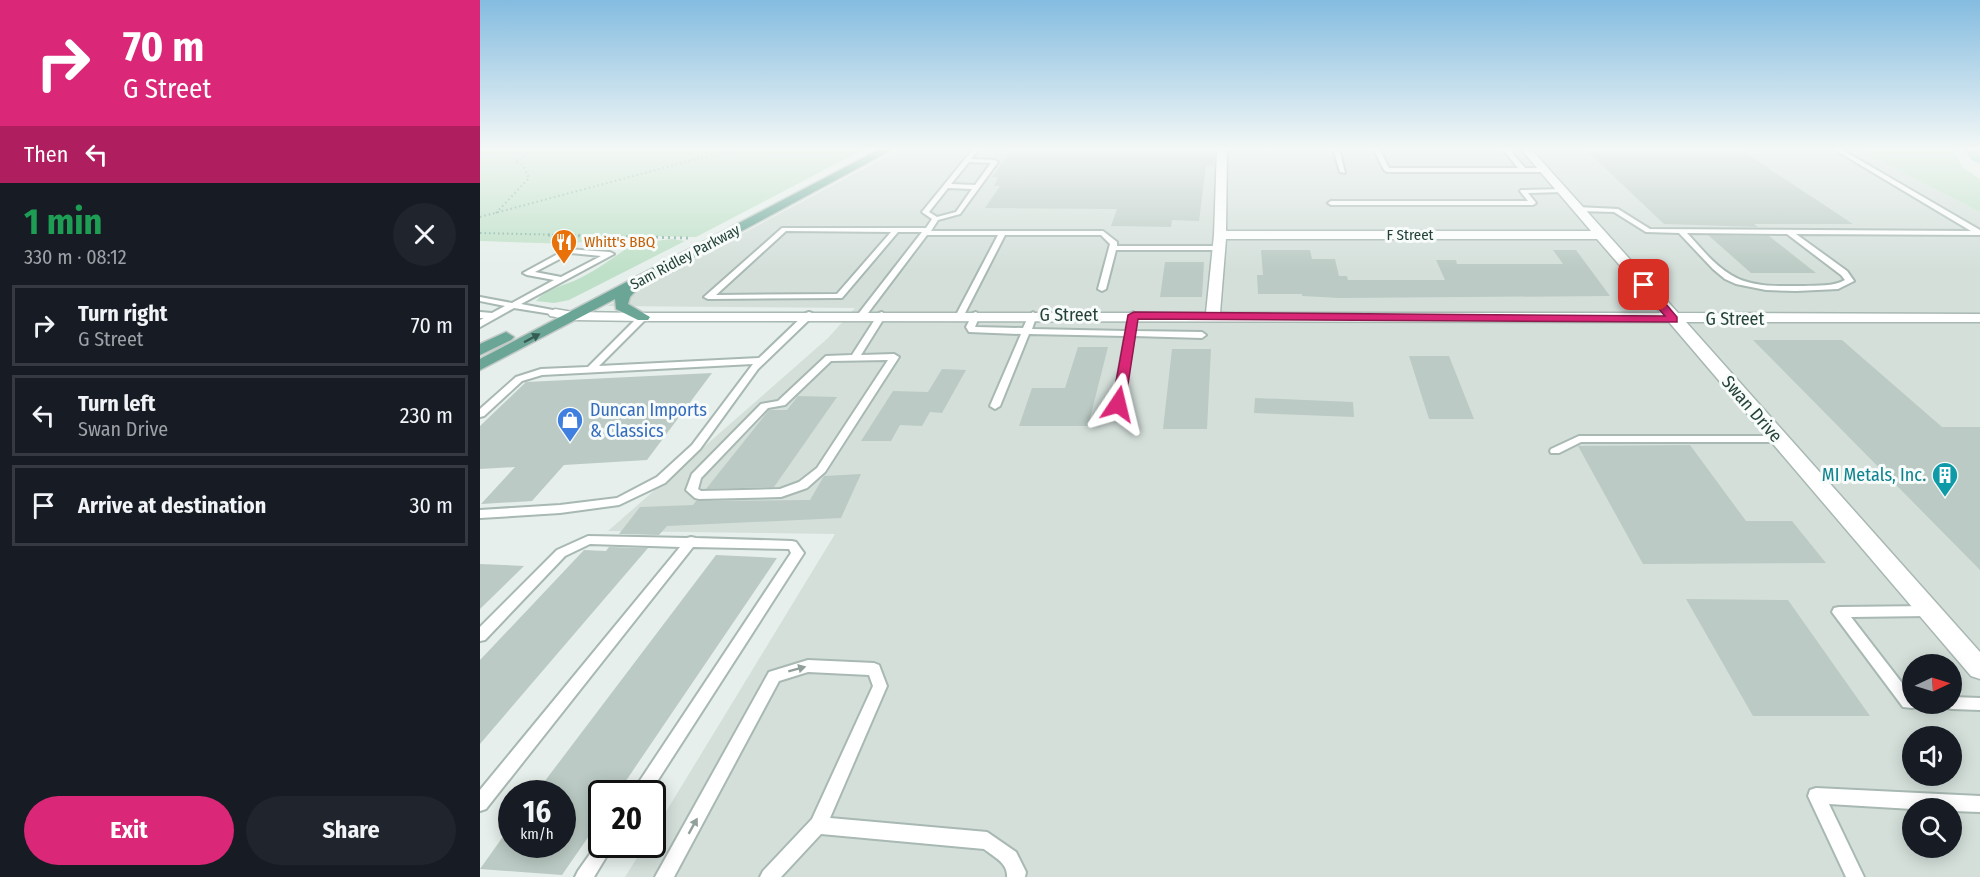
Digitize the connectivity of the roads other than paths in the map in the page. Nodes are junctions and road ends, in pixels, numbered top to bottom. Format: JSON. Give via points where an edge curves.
{"nodes":[{"id":1,"x":794,"y":189,"type":"edge"},
{"id":2,"x":813,"y":189,"type":"edge"},
{"id":3,"x":944,"y":189,"type":"edge"},
{"id":4,"x":975,"y":189,"type":"edge"},
{"id":5,"x":1221,"y":189,"type":"edge"},
{"id":6,"x":1905,"y":189,"type":"edge"},
{"id":7,"x":1562,"y":191,"type":"joint"},
{"id":8,"x":1331,"y":203,"type":"dead end"},
{"id":9,"x":1577,"y":208,"type":"junction"},
{"id":10,"x":936,"y":219,"type":"junction"},
{"id":11,"x":896,"y":230,"type":"junction"},
{"id":12,"x":926,"y":231,"type":"junction"},
{"id":13,"x":1681,"y":231,"type":"junction"},
{"id":14,"x":1788,"y":232,"type":"junction"},
{"id":15,"x":1003,"y":233,"type":"junction"},
{"id":16,"x":1980,"y":233,"type":"edge"},
{"id":17,"x":1600,"y":235,"type":"junction"},
{"id":18,"x":1219,"y":242,"type":"junction"},
{"id":19,"x":1113,"y":248,"type":"junction"},
{"id":20,"x":559,"y":279,"type":"junction"},
{"id":21,"x":643,"y":279,"type":"junction"},
{"id":22,"x":1102,"y":290,"type":"dead end"},
{"id":23,"x":480,"y":299,"type":"edge"},
{"id":24,"x":515,"y":305,"type":"junction"},
{"id":25,"x":555,"y":313,"type":"junction"},
{"id":26,"x":480,"y":315,"type":"edge"},
{"id":27,"x":809,"y":315,"type":"junction"},
{"id":28,"x":862,"y":315,"type":"junction"},
{"id":29,"x":882,"y":315,"type":"junction"},
{"id":30,"x":960,"y":315,"type":"junction"},
{"id":31,"x":976,"y":315,"type":"junction"},
{"id":32,"x":1033,"y":315,"type":"junction"},
{"id":33,"x":1134,"y":315,"type":"junction"},
{"id":34,"x":493,"y":316,"type":"junction"},
{"id":35,"x":573,"y":316,"type":"junction"},
{"id":36,"x":1213,"y":316,"type":"junction"},
{"id":37,"x":643,"y":317,"type":"junction"},
{"id":38,"x":1980,"y":318,"type":"edge"},
{"id":39,"x":1674,"y":320,"type":"junction"},
{"id":40,"x":480,"y":324,"type":"edge"},
{"id":41,"x":1027,"y":331,"type":"junction"},
{"id":42,"x":1130,"y":334,"type":"junction"},
{"id":43,"x":1202,"y":335,"type":"dead end"},
{"id":44,"x":480,"y":350,"type":"edge"},
{"id":45,"x":855,"y":358,"type":"junction"},
{"id":46,"x":761,"y":361,"type":"junction"},
{"id":47,"x":480,"y":365,"type":"edge"},
{"id":48,"x":590,"y":370,"type":"junction"},
{"id":49,"x":1118,"y":404,"type":"dead end"},
{"id":50,"x":995,"y":406,"type":"dead end"},
{"id":51,"x":480,"y":414,"type":"edge"},
{"id":52,"x":1778,"y":439,"type":"junction"},
{"id":53,"x":1555,"y":451,"type":"dead end"},
{"id":54,"x":480,"y":514,"type":"edge"},
{"id":55,"x":691,"y":541,"type":"junction"},
{"id":56,"x":1929,"y":611,"type":"junction"},
{"id":57,"x":480,"y":636,"type":"edge"},
{"id":58,"x":1980,"y":669,"type":"edge"},
{"id":59,"x":1902,"y":694,"type":"edge"},
{"id":60,"x":1962,"y":703,"type":"edge"},
{"id":61,"x":1980,"y":704,"type":"edge"},
{"id":62,"x":648,"y":780,"type":"edge"},
{"id":63,"x":480,"y":803,"type":"edge"},
{"id":64,"x":1980,"y":804,"type":"edge"},
{"id":65,"x":818,"y":825,"type":"junction"},
{"id":66,"x":597,"y":858,"type":"edge"},
{"id":67,"x":584,"y":877,"type":"edge"},
{"id":68,"x":664,"y":877,"type":"edge"},
{"id":69,"x":769,"y":877,"type":"edge"},
{"id":70,"x":1016,"y":877,"type":"edge"},
{"id":71,"x":1854,"y":877,"type":"edge"}],
"edges":[{"from":1,"to":25,"type":"main road","name":"Sam Ridley Parkway"},
{"from":2,"to":21,"type":"main road","name":"Sam Ridley Parkway"},
{"from":3,"to":10,"type":"lane","via":[[925,212]]},
{"from":4,"to":10,"type":"lane","via":[[958,213]]},
{"from":5,"to":18,"type":"street"},
{"from":6,"to":16,"type":"lane"},
{"from":7,"to":8,"type":"lane","via":[[1523,191],[1533,203]]},
{"from":7,"to":9,"type":"street","name":"Swan Drive"},
{"from":9,"to":13,"type":"lane","via":[[1616,210],[1648,231]]},
{"from":9,"to":17,"type":"street","name":"Swan Drive"},
{"from":10,"to":12,"type":"lane"},
{"from":11,"to":11,"type":"lane","via":[[784,229],[708,297],[839,296]]},
{"from":11,"to":12,"type":"lane"},
{"from":12,"to":15,"type":"lane"},
{"from":12,"to":28,"type":"lane"},
{"from":13,"to":14,"type":"lane"},
{"from":13,"to":14,"type":"lane","via":[[1726,276],[1740,283],[1838,287],[1850,281]]},
{"from":14,"to":16,"type":"lane"},
{"from":15,"to":19,"type":"lane","via":[[1102,233],[1114,244]]},
{"from":15,"to":30,"type":"lane"},
{"from":17,"to":18,"type":"street","name":"F Street"},
{"from":17,"to":39,"type":"street","name":"Swan Drive"},
{"from":18,"to":19,"type":"lane"},
{"from":18,"to":36,"type":"street"},
{"from":19,"to":22,"type":"lane"},
{"from":20,"to":20,"type":"lane","via":[[578,272],[610,254],[570,251],[527,273]]},
{"from":20,"to":24,"type":"lane"},
{"from":21,"to":35,"type":"main road","name":"Sam Ridley Parkway"},
{"from":21,"to":37,"type":"main road","via":[[623,296],[621,306]]},
{"from":23,"to":24,"type":"lane"},
{"from":24,"to":25,"type":"lane"},
{"from":24,"to":34,"type":"lane"},
{"from":25,"to":35,"type":"street","name":"G Street"},
{"from":25,"to":44,"type":"main road","name":"Sam Ridley Parkway"},
{"from":26,"to":34,"type":"lane"},
{"from":27,"to":28,"type":"street","name":"G Street"},
{"from":27,"to":37,"type":"street","name":"G Street"},
{"from":27,"to":46,"type":"lane"},
{"from":28,"to":29,"type":"street","name":"G Street"},
{"from":29,"to":30,"type":"street","name":"G Street"},
{"from":29,"to":45,"type":"lane"},
{"from":30,"to":31,"type":"street","name":"G Street"},
{"from":31,"to":32,"type":"street","name":"G Street"},
{"from":31,"to":41,"type":"lane","via":[[972,330]]},
{"from":32,"to":33,"type":"street","name":"G Street"},
{"from":32,"to":41,"type":"lane"},
{"from":33,"to":36,"type":"street","name":"G Street"},
{"from":33,"to":42,"type":"lane"},
{"from":34,"to":40,"type":"lane"},
{"from":35,"to":37,"type":"street","name":"G Street"},
{"from":47,"to":35,"type":"main road","name":"Sam Ridley Parkway","one_way":true},
{"from":36,"to":39,"type":"street","name":"G Street"},
{"from":37,"to":48,"type":"lane"},
{"from":38,"to":39,"type":"street","name":"G Street"},
{"from":39,"to":52,"type":"street","name":"Swan Drive"},
{"from":41,"to":42,"type":"lane"},
{"from":41,"to":50,"type":"lane"},
{"from":42,"to":43,"type":"lane"},
{"from":42,"to":49,"type":"lane"},
{"from":45,"to":45,"type":"lane","via":[[830,358],[781,403],[765,406],[696,477],[692,490],[699,495],[781,492],[803,484],[821,470],[894,357]]},
{"from":46,"to":48,"type":"lane"},
{"from":46,"to":54,"type":"lane","via":[[696,447],[661,480],[619,501]]},
{"from":48,"to":51,"type":"lane","via":[[541,372],[519,379]]},
{"from":52,"to":53,"type":"lane","via":[[1579,439]]},
{"from":52,"to":56,"type":"street","name":"Swan Drive"},
{"from":55,"to":57,"type":"lane","via":[[588,540],[576,544],[561,553]]},
{"from":55,"to":62,"type":"lane","via":[[792,545],[798,553]]},
{"from":55,"to":63,"type":"lane"},
{"from":56,"to":58,"type":"street","name":"Swan Drive"},
{"from":56,"to":59,"type":"lane","via":[[1839,612]]},
{"from":60,"to":61,"type":"lane"},
{"from":64,"to":71,"type":"lane","via":[[1816,796]]},
{"from":68,"to":65,"type":"lane","one_way":true,"via":[[774,676],[808,666],[874,669],[880,686]]},
{"from":65,"to":69,"type":"lane"},
{"from":65,"to":70,"type":"lane","via":[[987,841],[1010,858]]},
{"from":66,"to":67,"type":"lane"}]}
